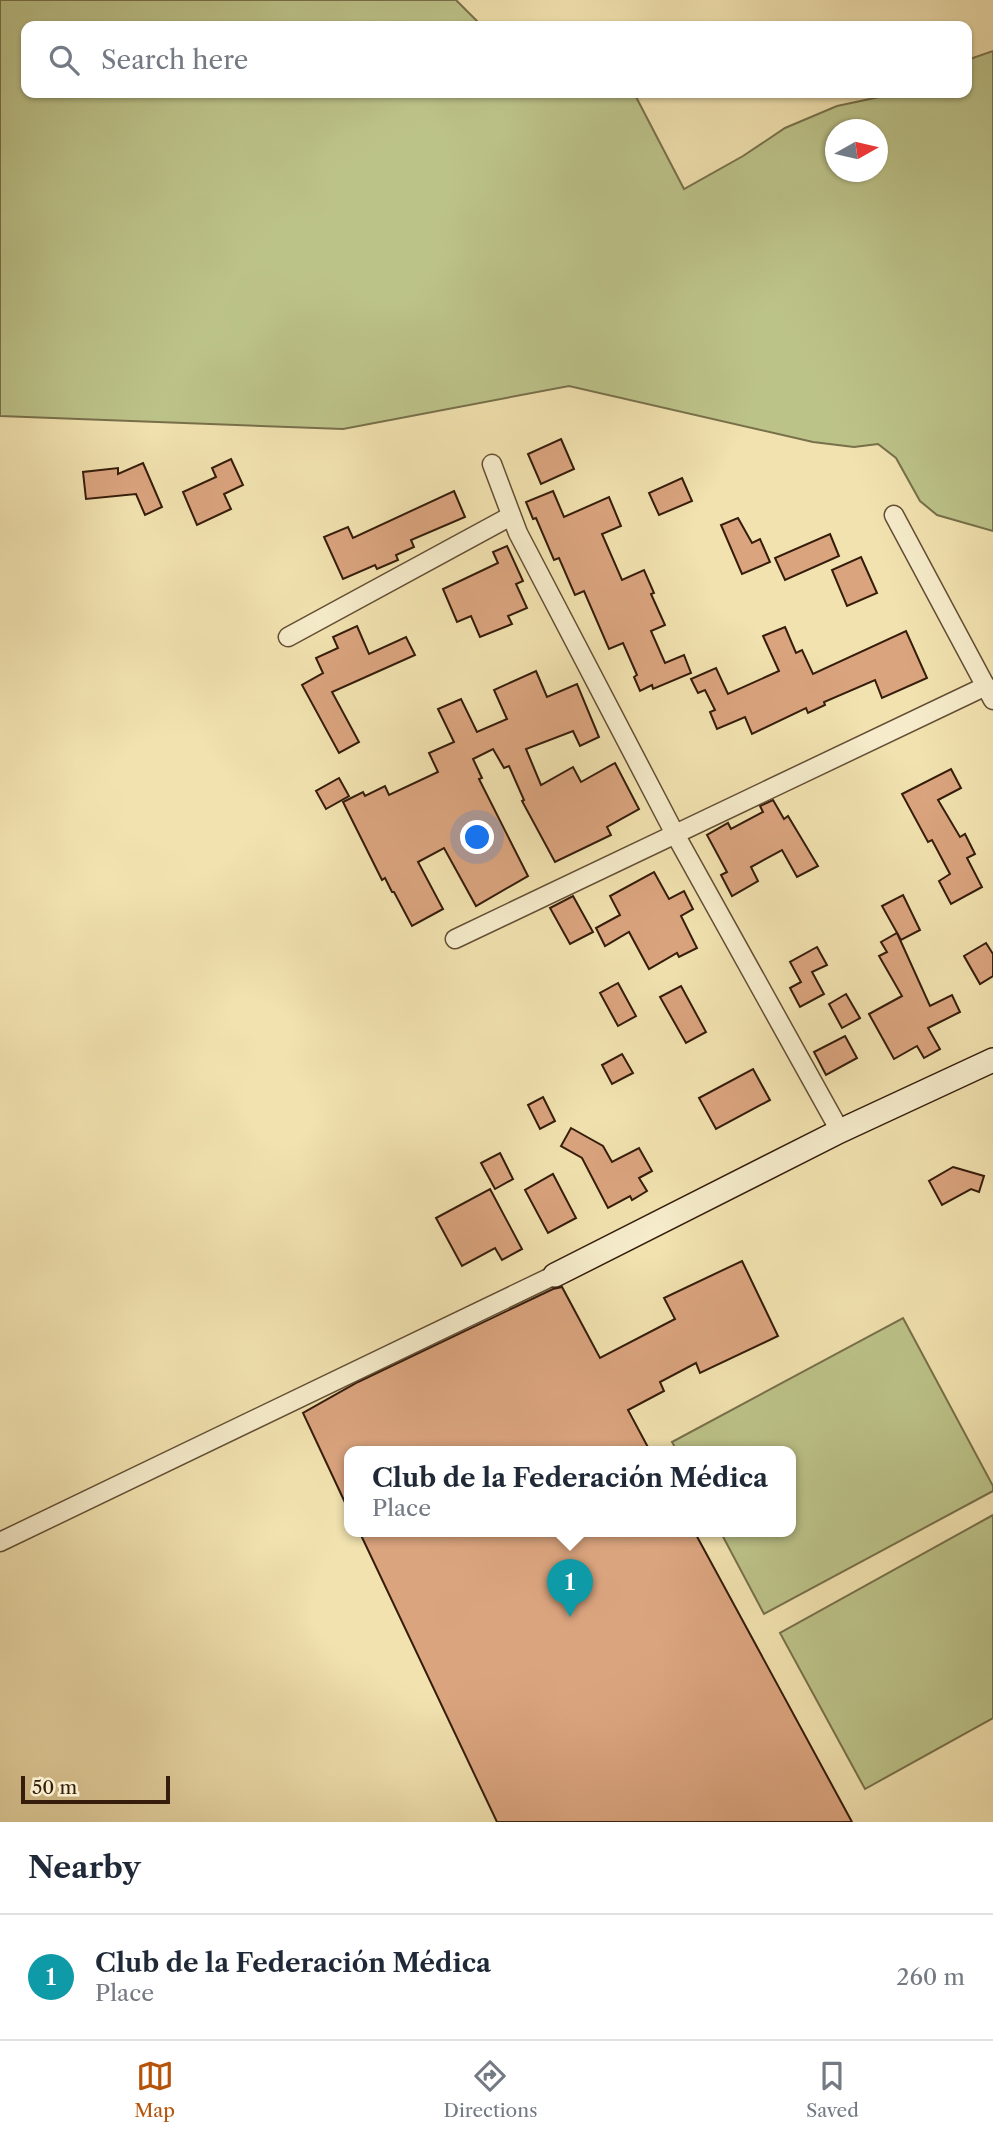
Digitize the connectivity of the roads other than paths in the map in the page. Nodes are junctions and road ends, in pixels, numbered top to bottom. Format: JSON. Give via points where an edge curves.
{"nodes":[{"id":1,"x":492,"y":464,"type":"dead end"},
{"id":2,"x":894,"y":515,"type":"dead end"},
{"id":3,"x":511,"y":516,"type":"junction"},
{"id":4,"x":288,"y":637,"type":"dead end"},
{"id":5,"x":989,"y":693,"type":"edge"},
{"id":6,"x":675,"y":834,"type":"junction"},
{"id":7,"x":455,"y":939,"type":"dead end"},
{"id":8,"x":993,"y":1060,"type":"edge"},
{"id":9,"x":840,"y":1131,"type":"junction"},
{"id":10,"x":555,"y":1275,"type":"joint"},
{"id":11,"x":0,"y":1542,"type":"edge"}],
"edges":[{"from":1,"to":3,"type":"street"},
{"from":2,"to":5,"type":"street"},
{"from":3,"to":4,"type":"street"},
{"from":3,"to":6,"type":"street"},
{"from":5,"to":6,"type":"street"},
{"from":6,"to":7,"type":"street"},
{"from":6,"to":9,"type":"street"},
{"from":8,"to":9,"type":"main road"},
{"from":9,"to":10,"type":"main road"},
{"from":10,"to":11,"type":"street"}]}
